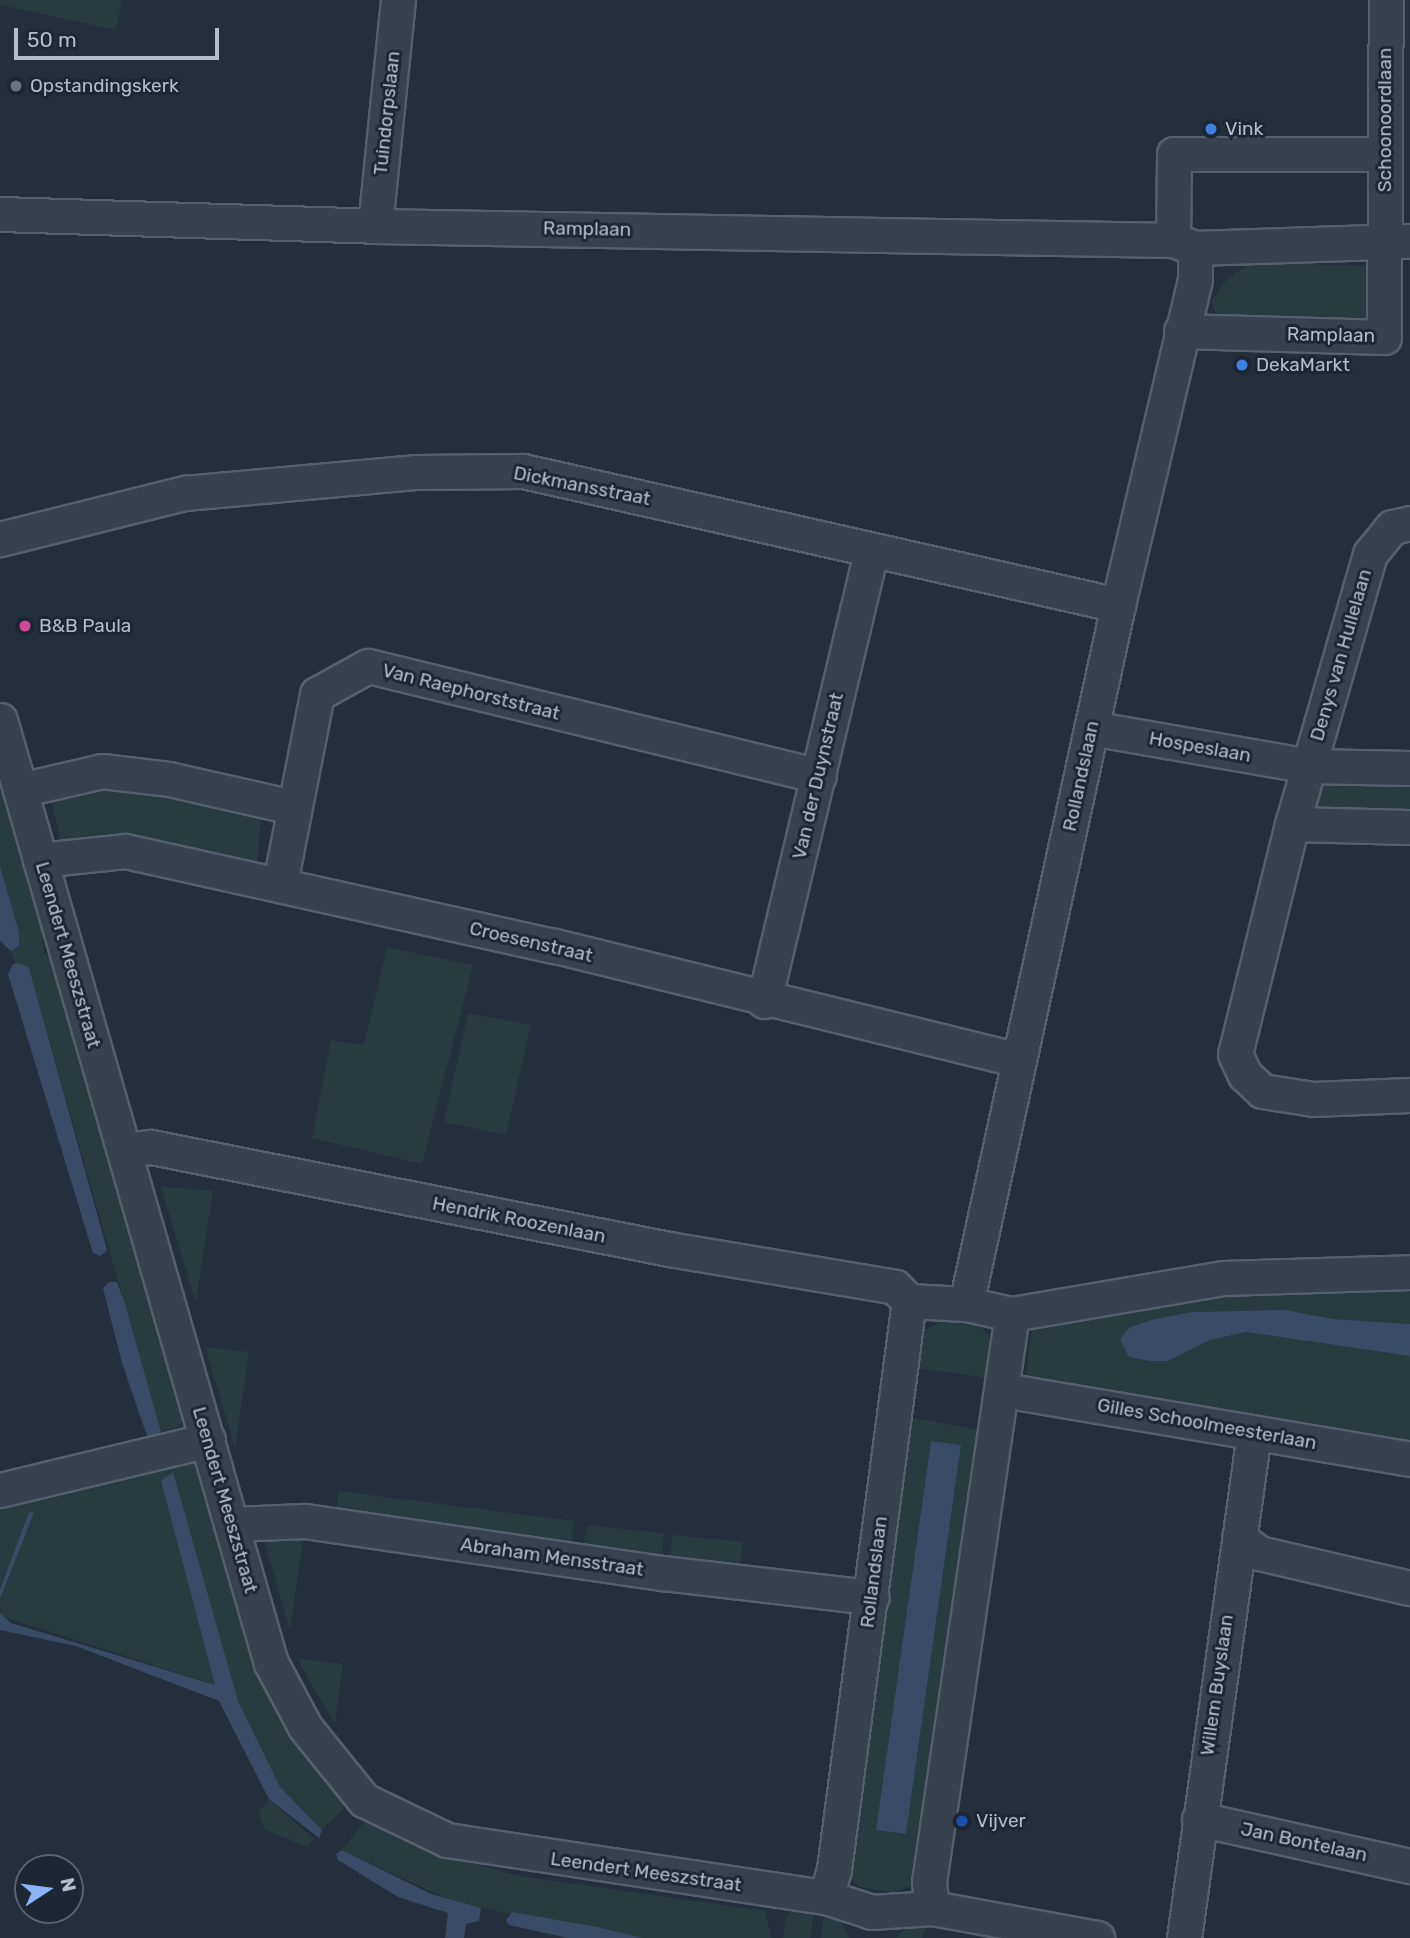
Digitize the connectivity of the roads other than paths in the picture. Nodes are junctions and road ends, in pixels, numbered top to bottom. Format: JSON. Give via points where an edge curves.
{"nodes":[{"id":1,"x":398,"y":0,"type":"edge"},
{"id":2,"x":1386,"y":0,"type":"edge"},
{"id":3,"x":1383,"y":155,"type":"junction"},
{"id":4,"x":0,"y":214,"type":"edge"},
{"id":5,"x":375,"y":226,"type":"junction"},
{"id":6,"x":1397,"y":240,"type":"edge"},
{"id":7,"x":1184,"y":244,"type":"junction"},
{"id":8,"x":1181,"y":331,"type":"junction"},
{"id":9,"x":1410,"y":523,"type":"edge"},
{"id":10,"x":0,"y":539,"type":"edge"},
{"id":11,"x":871,"y":551,"type":"junction"},
{"id":12,"x":1118,"y":606,"type":"junction"},
{"id":13,"x":0,"y":720,"type":"edge"},
{"id":14,"x":1091,"y":728,"type":"junction"},
{"id":15,"x":1308,"y":766,"type":"junction"},
{"id":16,"x":1410,"y":768,"type":"edge"},
{"id":17,"x":819,"y":776,"type":"junction"},
{"id":18,"x":20,"y":790,"type":"junction"},
{"id":19,"x":292,"y":807,"type":"junction"},
{"id":20,"x":1292,"y":824,"type":"junction"},
{"id":21,"x":1410,"y":827,"type":"edge"},
{"id":22,"x":40,"y":860,"type":"junction"},
{"id":23,"x":280,"y":883,"type":"junction"},
{"id":24,"x":764,"y":1001,"type":"junction"},
{"id":25,"x":1019,"y":1060,"type":"junction"},
{"id":26,"x":1410,"y":1096,"type":"edge"},
{"id":27,"x":125,"y":1150,"type":"junction"},
{"id":28,"x":1410,"y":1272,"type":"edge"},
{"id":29,"x":909,"y":1301,"type":"junction"},
{"id":30,"x":966,"y":1304,"type":"junction"},
{"id":31,"x":1012,"y":1314,"type":"junction"},
{"id":32,"x":1003,"y":1390,"type":"junction"},
{"id":33,"x":1254,"y":1433,"type":"junction"},
{"id":34,"x":208,"y":1440,"type":"junction"},
{"id":35,"x":1410,"y":1459,"type":"edge"},
{"id":36,"x":0,"y":1490,"type":"edge"},
{"id":37,"x":232,"y":1524,"type":"junction"},
{"id":38,"x":1238,"y":1538,"type":"junction"},
{"id":39,"x":1410,"y":1588,"type":"edge"},
{"id":40,"x":872,"y":1597,"type":"junction"},
{"id":41,"x":1199,"y":1819,"type":"junction"},
{"id":42,"x":1410,"y":1866,"type":"edge"},
{"id":43,"x":826,"y":1897,"type":"junction"},
{"id":44,"x":932,"y":1908,"type":"junction"},
{"id":45,"x":869,"y":1925,"type":"edge"},
{"id":46,"x":1097,"y":1938,"type":"edge"},
{"id":47,"x":1184,"y":1938,"type":"edge"}],
"edges":[{"from":1,"to":5,"type":"street","name":"Tuindorpslaan"},
{"from":2,"to":3,"type":"street","name":"Schoonoordlaan"},
{"from":3,"to":6,"type":"street","name":"Schoonoordlaan"},
{"from":3,"to":7,"type":"street","via":[[1174,154]]},
{"from":4,"to":5,"type":"street","name":"Ramplaan"},
{"from":5,"to":7,"type":"street","name":"Ramplaan"},
{"from":6,"to":7,"type":"street","name":"Ramplaan"},
{"from":6,"to":8,"type":"street","name":"Ramplaan","via":[[1384,337]]},
{"from":7,"to":8,"type":"street","name":"Rollandslaan","via":[[1195,279]]},
{"from":8,"to":12,"type":"street","name":"Rollandslaan"},
{"from":9,"to":15,"type":"street","name":"Denys van Hullelaan","via":[[1392,527],[1370,554]]},
{"from":10,"to":11,"type":"street","name":"Dickmansstraat","via":[[185,493],[417,472],[523,471]]},
{"from":11,"to":12,"type":"street","name":"Dickmansstraat"},
{"from":11,"to":17,"type":"street","name":"Van der Duynstraat"},
{"from":12,"to":14,"type":"street","name":"Rollandslaan"},
{"from":13,"to":18,"type":"street","name":"Leendert Meeszstraat"},
{"from":14,"to":15,"type":"street","name":"Hospeslaan"},
{"from":14,"to":25,"type":"street","name":"Rollandslaan"},
{"from":15,"to":16,"type":"street","name":"Hospeslaan"},
{"from":15,"to":20,"type":"street"},
{"from":17,"to":19,"type":"street","name":"Van Raephorststraat","via":[[368,666],[317,694]]},
{"from":17,"to":24,"type":"street","name":"Van der Duynstraat"},
{"from":18,"to":19,"type":"street","via":[[102,771],[169,779]]},
{"from":18,"to":22,"type":"street","name":"Leendert Meeszstraat"},
{"from":19,"to":23,"type":"street","name":"Van Raephorststraat"},
{"from":20,"to":21,"type":"street"},
{"from":20,"to":26,"type":"street","via":[[1235,1054],[1245,1075],[1262,1091],[1313,1099]]},
{"from":22,"to":23,"type":"street","name":"Croesenstraat","via":[[125,851]]},
{"from":22,"to":27,"type":"street","name":"Leendert Meeszstraat"},
{"from":23,"to":24,"type":"street","name":"Croesenstraat"},
{"from":24,"to":25,"type":"street","name":"Croesenstraat"},
{"from":25,"to":30,"type":"street","name":"Rollandslaan"},
{"from":27,"to":29,"type":"street","name":"Hendrik Roozenlaan","via":[[151,1147],[669,1250],[895,1287]]},
{"from":27,"to":34,"type":"street","name":"Leendert Meeszstraat"},
{"from":28,"to":31,"type":"street","via":[[1223,1278]]},
{"from":29,"to":30,"type":"street"},
{"from":29,"to":40,"type":"street","name":"Rollandslaan"},
{"from":30,"to":31,"type":"street"},
{"from":31,"to":32,"type":"street"},
{"from":32,"to":33,"type":"street","name":"Gilles Schoolmeesterlaan"},
{"from":32,"to":44,"type":"street","via":[[929,1882]]},
{"from":33,"to":35,"type":"street","name":"Gilles Schoolmeesterlaan"},
{"from":33,"to":38,"type":"street","name":"Willem Buyslaan"},
{"from":34,"to":36,"type":"street"},
{"from":34,"to":37,"type":"street","name":"Leendert Meeszstraat"},
{"from":37,"to":40,"type":"street","name":"Abraham Mensstraat","via":[[304,1521],[663,1573]]},
{"from":37,"to":43,"type":"street","name":"Leendert Meeszstraat","via":[[282,1686],[305,1727],[364,1800],[447,1840]]},
{"from":38,"to":39,"type":"street","via":[[1259,1553]]},
{"from":38,"to":41,"type":"street","name":"Willem Buyslaan"},
{"from":40,"to":43,"type":"street","name":"Rollandslaan","via":[[834,1868]]},
{"from":41,"to":42,"type":"street","name":"Jan Bontelaan"},
{"from":41,"to":47,"type":"street","name":"Willem Buyslaan"},
{"from":43,"to":45,"type":"street","name":"Leendert Meeszstraat"},
{"from":44,"to":45,"type":"street"},
{"from":44,"to":46,"type":"street"}]}
